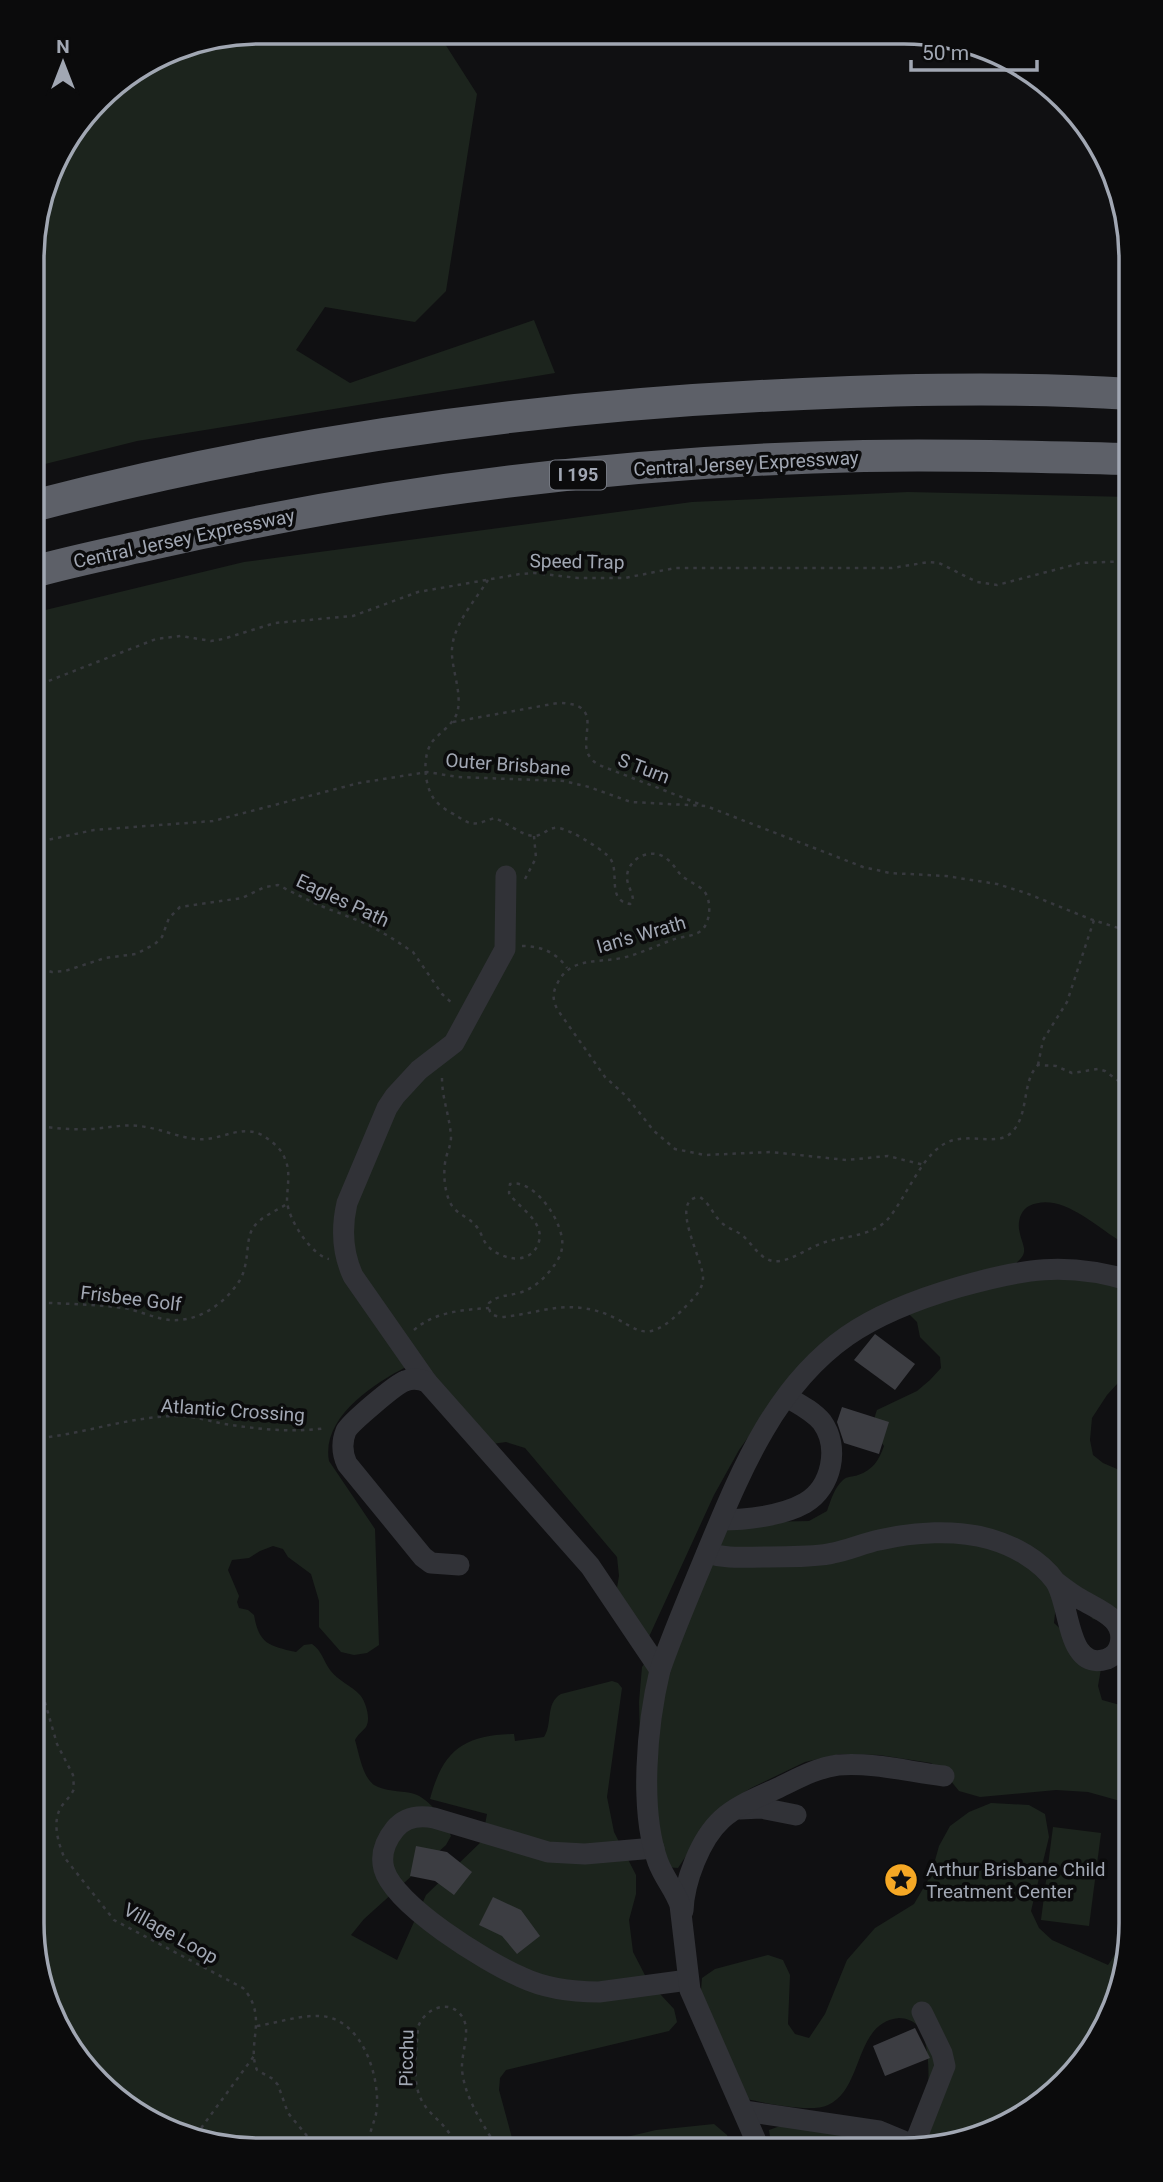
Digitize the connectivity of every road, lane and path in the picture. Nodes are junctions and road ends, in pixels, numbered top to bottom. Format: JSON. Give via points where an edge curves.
{"nodes":[{"id":1,"x":1119,"y":394,"type":"edge"},
{"id":2,"x":1119,"y":459,"type":"edge"},
{"id":3,"x":44,"y":503,"type":"edge"},
{"id":4,"x":1119,"y":561,"type":"edge"},
{"id":5,"x":44,"y":569,"type":"edge"},
{"id":6,"x":488,"y":580,"type":"junction"},
{"id":7,"x":44,"y":683,"type":"edge"},
{"id":8,"x":450,"y":723,"type":"junction"},
{"id":9,"x":427,"y":772,"type":"junction"},
{"id":10,"x":706,"y":806,"type":"junction"},
{"id":11,"x":44,"y":841,"type":"edge"},
{"id":12,"x":506,"y":876,"type":"dead end"},
{"id":13,"x":1094,"y":920,"type":"junction"},
{"id":14,"x":1119,"y":928,"type":"edge"},
{"id":15,"x":505,"y":949,"type":"junction"},
{"id":16,"x":567,"y":969,"type":"junction"},
{"id":17,"x":44,"y":970,"type":"edge"},
{"id":18,"x":470,"y":1015,"type":"junction"},
{"id":19,"x":450,"y":1048,"type":"junction"},
{"id":20,"x":1038,"y":1065,"type":"junction"},
{"id":21,"x":1119,"y":1081,"type":"edge"},
{"id":22,"x":44,"y":1127,"type":"edge"},
{"id":23,"x":924,"y":1165,"type":"junction"},
{"id":24,"x":287,"y":1204,"type":"junction"},
{"id":25,"x":346,"y":1258,"type":"junction"},
{"id":26,"x":1119,"y":1278,"type":"edge"},
{"id":27,"x":44,"y":1303,"type":"edge"},
{"id":28,"x":489,"y":1308,"type":"junction"},
{"id":29,"x":403,"y":1347,"type":"junction"},
{"id":30,"x":427,"y":1382,"type":"junction"},
{"id":31,"x":787,"y":1397,"type":"junction"},
{"id":32,"x":350,"y":1424,"type":"junction"},
{"id":33,"x":44,"y":1438,"type":"edge"},
{"id":34,"x":720,"y":1520,"type":"junction"},
{"id":35,"x":707,"y":1553,"type":"junction"},
{"id":36,"x":458,"y":1565,"type":"dead end"},
{"id":37,"x":1056,"y":1583,"type":"dead end"},
{"id":38,"x":660,"y":1670,"type":"junction"},
{"id":39,"x":44,"y":1699,"type":"edge"},
{"id":40,"x":944,"y":1776,"type":"dead end"},
{"id":41,"x":735,"y":1810,"type":"junction"},
{"id":42,"x":796,"y":1815,"type":"dead end"},
{"id":43,"x":654,"y":1848,"type":"junction"},
{"id":44,"x":664,"y":1875,"type":"junction"},
{"id":45,"x":689,"y":1877,"type":"junction"},
{"id":46,"x":683,"y":1924,"type":"junction"},
{"id":47,"x":688,"y":1980,"type":"junction"},
{"id":48,"x":922,"y":2012,"type":"dead end"},
{"id":49,"x":257,"y":2026,"type":"junction"},
{"id":50,"x":254,"y":2055,"type":"junction"},
{"id":51,"x":744,"y":2111,"type":"junction"},
{"id":52,"x":200,"y":2130,"type":"edge"},
{"id":53,"x":920,"y":2137,"type":"edge"},
{"id":54,"x":309,"y":2138,"type":"edge"},
{"id":55,"x":369,"y":2138,"type":"edge"},
{"id":56,"x":452,"y":2138,"type":"edge"},
{"id":57,"x":492,"y":2138,"type":"edge"},
{"id":58,"x":755,"y":2138,"type":"edge"},
{"id":59,"x":897,"y":2138,"type":"edge"}],
"edges":[{"from":1,"to":3,"type":"highway","via":[[871,391],[504,417],[273,453]]},
{"from":2,"to":5,"type":"highway","name":"Central Jersey Expressway","number":"I 195","via":[[865,456],[542,478],[297,514]]},
{"from":4,"to":6,"type":"path","name":"Speed Trap","via":[[1081,563],[996,584],[976,582],[929,562],[892,568],[675,568],[625,578],[534,573]]},
{"from":6,"to":7,"type":"path","name":"Speed Trap","via":[[418,592],[353,616],[275,623],[223,639],[156,639]]},
{"from":6,"to":8,"type":"path","via":[[454,635],[458,703]]},
{"from":8,"to":9,"type":"path","via":[[429,748]]},
{"from":8,"to":10,"type":"path","name":"S Turn","via":[[558,703],[575,706],[589,723],[587,751],[595,762]]},
{"from":9,"to":10,"type":"path","name":"Outer Brisbane","via":[[564,781],[631,803]]},
{"from":9,"to":11,"type":"path","name":"Outer Brisbane","via":[[359,783],[213,821],[94,830]]},
{"from":9,"to":16,"type":"path","name":"Ian's Wrath","via":[[435,801],[471,824],[494,818],[534,836],[564,828],[608,855],[614,863],[616,893],[625,904],[634,896],[627,871],[639,857],[649,854],[665,857],[706,895],[709,904],[701,931],[623,958]]},
{"from":10,"to":13,"type":"path","name":"Outer Brisbane","via":[[863,867],[996,884]]},
{"from":12,"to":15,"type":"street"},
{"from":13,"to":14,"type":"path","name":"Outer Brisbane"},
{"from":13,"to":20,"type":"path","via":[[1067,1002],[1043,1040]]},
{"from":15,"to":16,"type":"path","via":[[535,946],[548,950],[561,958]]},
{"from":15,"to":18,"type":"street"},
{"from":16,"to":23,"type":"path","via":[[553,991],[557,1009],[605,1077],[675,1149],[705,1155],[772,1152],[846,1160],[888,1156]]},
{"from":17,"to":18,"type":"path","name":"Eagles Path","via":[[65,971],[136,954],[162,937],[169,918],[180,907],[242,898],[278,886],[367,924],[413,952],[451,1003]]},
{"from":18,"to":19,"type":"street"},
{"from":19,"to":25,"type":"street","via":[[405,1084],[382,1118],[347,1203],[342,1233]]},
{"from":19,"to":28,"type":"path","via":[[442,1092],[451,1137],[446,1159],[449,1201],[475,1225],[490,1248],[521,1258],[532,1254],[540,1238],[536,1222],[509,1193],[510,1184],[519,1183],[551,1210],[562,1236],[563,1247],[545,1277],[523,1292],[494,1298]]},
{"from":20,"to":21,"type":"path","via":[[1072,1073],[1098,1069]]},
{"from":20,"to":23,"type":"path","via":[[1012,1132],[994,1140],[951,1140]]},
{"from":22,"to":24,"type":"path","via":[[138,1126],[195,1139],[251,1130],[265,1136],[286,1159]]},
{"from":23,"to":28,"type":"path","via":[[885,1222],[778,1261],[765,1259],[742,1235],[721,1223],[700,1197],[691,1199],[687,1225],[703,1270],[702,1286],[661,1328],[643,1332],[584,1308],[502,1317],[493,1316]]},
{"from":24,"to":25,"type":"path","via":[[312,1250],[334,1260]]},
{"from":24,"to":27,"type":"path","name":"Frisbee Golf","via":[[251,1231],[246,1268],[239,1281],[222,1301],[193,1319],[176,1321],[125,1308]]},
{"from":25,"to":29,"type":"street","via":[[353,1276]]},
{"from":26,"to":31,"type":"street","via":[[1037,1269],[943,1292],[883,1315],[847,1336],[818,1360]]},
{"from":28,"to":29,"type":"path","via":[[430,1319],[412,1332]]},
{"from":29,"to":30,"type":"street"},
{"from":30,"to":32,"type":"street","via":[[402,1382]]},
{"from":30,"to":38,"type":"street","via":[[590,1566]]},
{"from":31,"to":34,"type":"street","via":[[755,1445]]},
{"from":31,"to":34,"type":"street","via":[[814,1414],[827,1431],[832,1456],[826,1480],[801,1505],[750,1519]]},
{"from":32,"to":33,"type":"path","name":"Atlantic Crossing","via":[[292,1430],[164,1417]]},
{"from":32,"to":36,"type":"street","via":[[342,1448],[347,1464],[423,1557],[431,1563]]},
{"from":34,"to":35,"type":"street"},
{"from":35,"to":37,"type":"street","via":[[726,1558],[825,1554],[895,1537],[969,1535],[1016,1549]]},
{"from":35,"to":38,"type":"street"},
{"from":38,"to":43,"type":"street","via":[[648,1759]]},
{"from":39,"to":49,"type":"path","name":"Village Loop","via":[[57,1744],[73,1775],[74,1789],[57,1819],[59,1845],[68,1863],[114,1920],[243,1988],[252,2001]]},
{"from":40,"to":41,"type":"street","via":[[834,1766]]},
{"from":41,"to":42,"type":"street","via":[[761,1808]]},
{"from":41,"to":45,"type":"street","via":[[710,1833]]},
{"from":43,"to":44,"type":"street"},
{"from":43,"to":47,"type":"street","via":[[548,1852],[425,1816],[400,1824],[383,1856],[390,1881],[426,1918],[522,1978],[599,1992]]},
{"from":44,"to":45,"type":"street","via":[[677,1884]]},
{"from":44,"to":46,"type":"street","via":[[677,1897]]},
{"from":45,"to":46,"type":"street"},
{"from":46,"to":47,"type":"street"},
{"from":47,"to":51,"type":"street"},
{"from":48,"to":53,"type":"street","via":[[944,2066]]},
{"from":49,"to":50,"type":"path","name":"Village Loop"},
{"from":49,"to":55,"type":"path","name":"Picchu","via":[[320,2016],[339,2021],[356,2036],[372,2067],[377,2094]]},
{"from":50,"to":52,"type":"path"},
{"from":50,"to":54,"type":"path","via":[[257,2070],[278,2085],[288,2113]]},
{"from":51,"to":58,"type":"street"},
{"from":51,"to":59,"type":"street","via":[[879,2131]]},
{"from":56,"to":57,"type":"path","name":"Picchu","via":[[424,2105],[417,2089],[418,2027],[433,2008],[455,2010],[464,2021],[464,2083]]}]}
